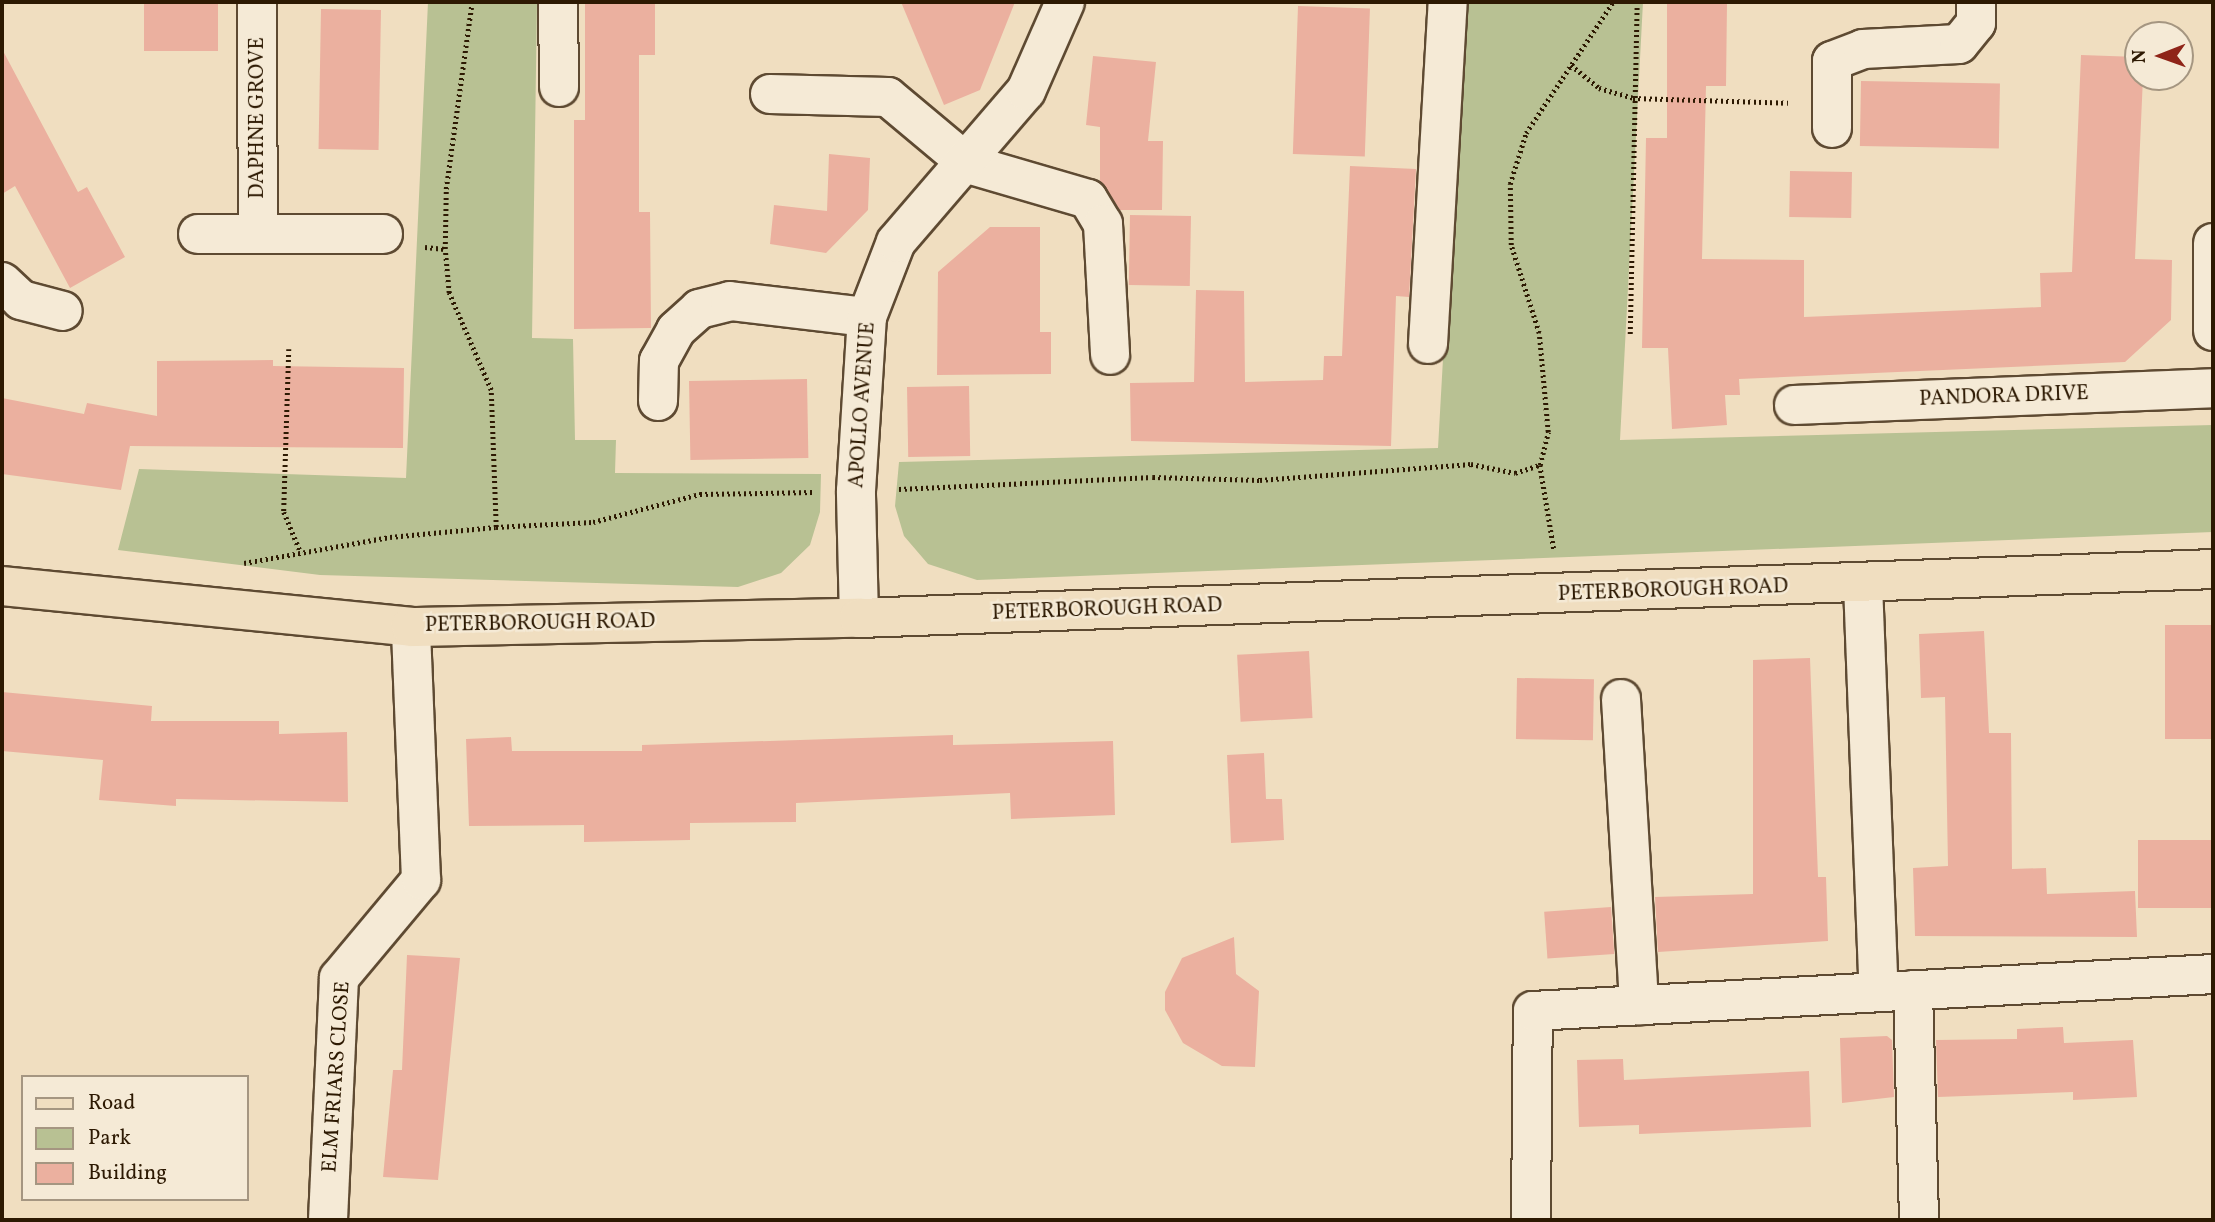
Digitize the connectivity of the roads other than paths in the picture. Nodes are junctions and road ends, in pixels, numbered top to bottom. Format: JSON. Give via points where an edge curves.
{"nodes":[{"id":1,"x":257,"y":2,"type":"edge"},
{"id":2,"x":558,"y":2,"type":"edge"},
{"id":3,"x":1065,"y":2,"type":"edge"},
{"id":4,"x":1448,"y":2,"type":"edge"},
{"id":5,"x":1976,"y":2,"type":"edge"},
{"id":6,"x":559,"y":87,"type":"dead end"},
{"id":7,"x":770,"y":94,"type":"dead end"},
{"id":8,"x":1832,"y":116,"type":"road end"},
{"id":9,"x":968,"y":164,"type":"junction"},
{"id":10,"x":383,"y":233,"type":"dead end"},
{"id":11,"x":198,"y":234,"type":"dead end"},
{"id":12,"x":258,"y":234,"type":"junction"},
{"id":13,"x":2213,"y":243,"type":"edge"},
{"id":14,"x":2,"y":282,"type":"edge"},
{"id":15,"x":62,"y":311,"type":"dead end"},
{"id":16,"x":867,"y":317,"type":"junction"},
{"id":17,"x":2213,"y":331,"type":"edge"},
{"id":18,"x":1428,"y":344,"type":"dead end"},
{"id":19,"x":1110,"y":355,"type":"dead end"},
{"id":20,"x":2213,"y":388,"type":"edge"},
{"id":21,"x":658,"y":401,"type":"dead end"},
{"id":22,"x":1794,"y":405,"type":"dead end"},
{"id":23,"x":2213,"y":569,"type":"edge"},
{"id":24,"x":1863,"y":584,"type":"junction"},
{"id":25,"x":2,"y":586,"type":"edge"},
{"id":26,"x":859,"y":618,"type":"junction"},
{"id":27,"x":411,"y":627,"type":"junction"},
{"id":28,"x":1620,"y":699,"type":"dead end"},
{"id":29,"x":2213,"y":974,"type":"edge"},
{"id":30,"x":1896,"y":991,"type":"junction"},
{"id":31,"x":1639,"y":1005,"type":"junction"},
{"id":32,"x":328,"y":1220,"type":"edge"},
{"id":33,"x":1531,"y":1220,"type":"edge"},
{"id":34,"x":1919,"y":1220,"type":"edge"}],
"edges":[{"from":1,"to":12,"type":"street","name":"DAPHNE GROVE"},
{"from":2,"to":6,"type":"street"},
{"from":3,"to":9,"type":"street","name":"APOLLO AVENUE","via":[[1026,91]]},
{"from":4,"to":18,"type":"street"},
{"from":5,"to":8,"type":"street","via":[[1976,23],[1959,44],[1863,49],[1832,61]]},
{"from":7,"to":9,"type":"street","via":[[888,97]]},
{"from":9,"to":16,"type":"street","name":"APOLLO AVENUE","via":[[896,242]]},
{"from":9,"to":19,"type":"street","via":[[1087,199],[1103,224]]},
{"from":10,"to":12,"type":"street"},
{"from":11,"to":12,"type":"street"},
{"from":13,"to":17,"type":"street"},
{"from":14,"to":15,"type":"street","via":[[21,300]]},
{"from":16,"to":21,"type":"street","via":[[730,300],[699,309],[676,330],[659,361]]},
{"from":16,"to":26,"type":"street","name":"APOLLO AVENUE","via":[[856,491]]},
{"from":20,"to":22,"type":"street","name":"PANDORA DRIVE"},
{"from":23,"to":24,"type":"main road","name":"PETERBOROUGH ROAD"},
{"from":24,"to":26,"type":"main road","name":"PETERBOROUGH ROAD"},
{"from":24,"to":30,"type":"street"},
{"from":25,"to":27,"type":"main road","name":"PETERBOROUGH ROAD"},
{"from":26,"to":27,"type":"main road","name":"PETERBOROUGH ROAD"},
{"from":27,"to":32,"type":"street","name":"ELM FRIARS CLOSE","via":[[422,880],[339,978]]},
{"from":28,"to":31,"type":"street"},
{"from":29,"to":30,"type":"street"},
{"from":30,"to":31,"type":"street"},
{"from":30,"to":34,"type":"street"},
{"from":31,"to":33,"type":"street","via":[[1533,1011]]}]}
